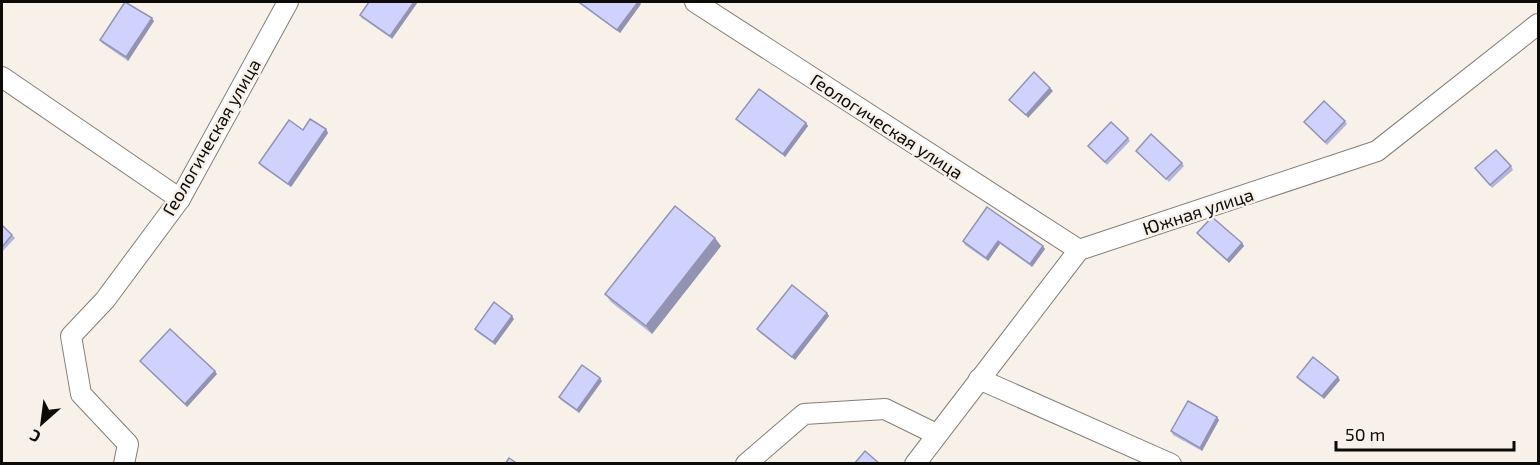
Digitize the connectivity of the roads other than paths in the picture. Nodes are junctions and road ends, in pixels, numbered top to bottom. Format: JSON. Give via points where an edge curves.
{"nodes":[{"id":1,"x":288,"y":2,"type":"edge"},
{"id":2,"x":695,"y":2,"type":"edge"},
{"id":3,"x":1539,"y":24,"type":"edge"},
{"id":4,"x":2,"y":77,"type":"edge"},
{"id":5,"x":180,"y":199,"type":"junction"},
{"id":6,"x":1079,"y":250,"type":"junction"},
{"id":7,"x":979,"y":379,"type":"junction"},
{"id":8,"x":936,"y":435,"type":"junction"},
{"id":9,"x":126,"y":454,"type":"edge"},
{"id":10,"x":746,"y":464,"type":"edge"},
{"id":11,"x":915,"y":464,"type":"edge"},
{"id":12,"x":1171,"y":464,"type":"edge"}],
"edges":[{"from":1,"to":5,"type":"street","name":"Геологическая улица"},
{"from":2,"to":6,"type":"street","name":"Геологическая улица"},
{"from":3,"to":6,"type":"street","name":"Южная улица","via":[[1377,151]]},
{"from":4,"to":5,"type":"street"},
{"from":5,"to":9,"type":"street","name":"Геологическая улица","via":[[105,300],[71,336],[81,394]]},
{"from":6,"to":7,"type":"street"},
{"from":7,"to":8,"type":"street"},
{"from":7,"to":12,"type":"street"},
{"from":8,"to":10,"type":"street","via":[[885,409],[804,414]]},
{"from":8,"to":11,"type":"street"}]}
